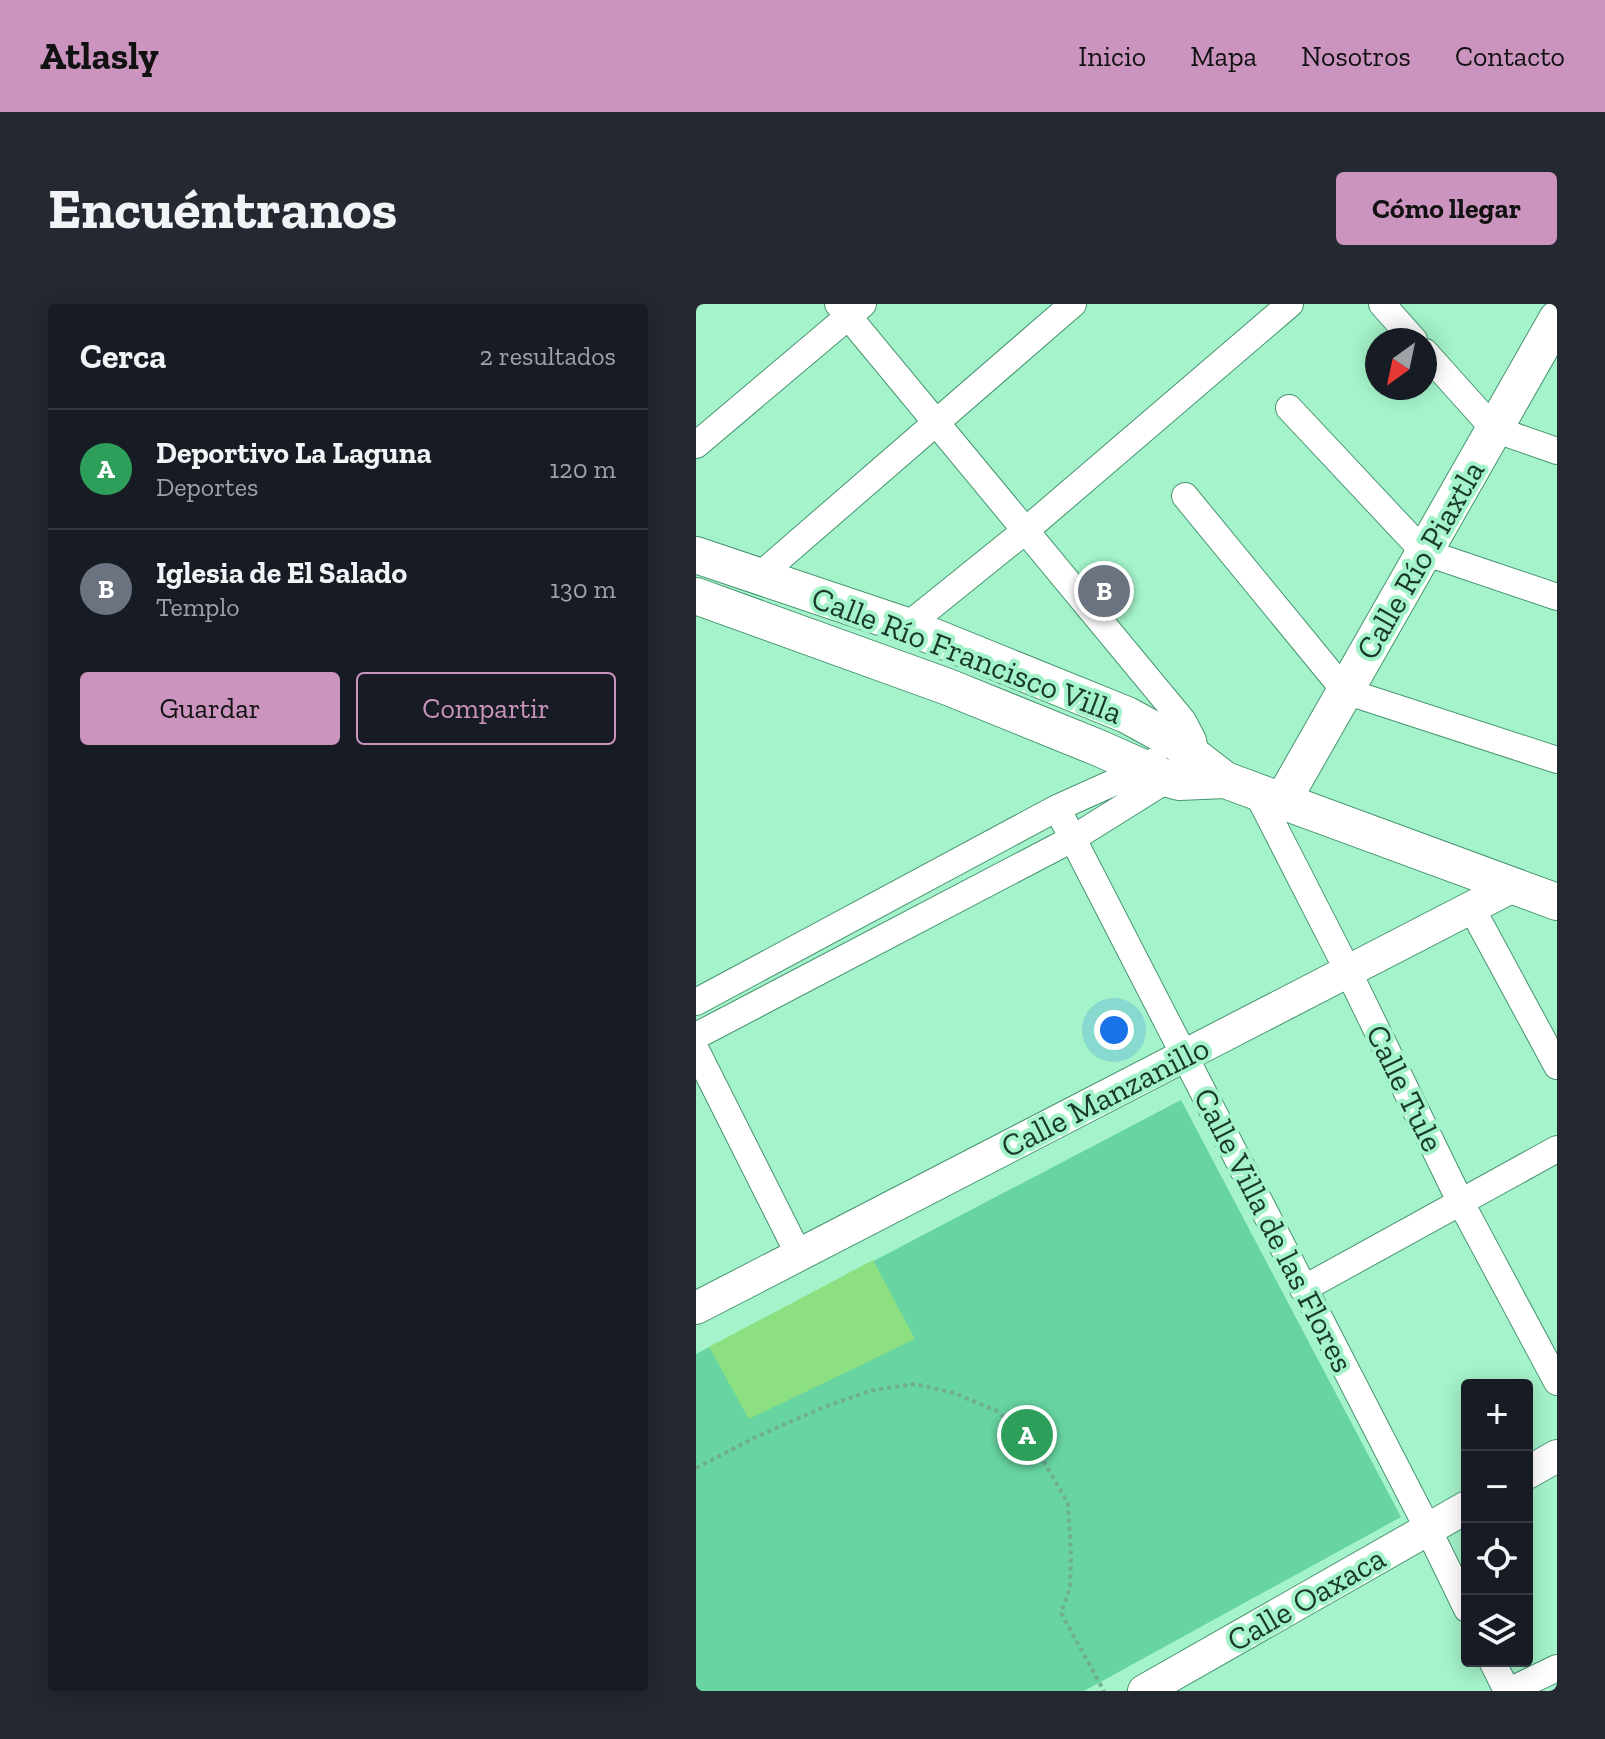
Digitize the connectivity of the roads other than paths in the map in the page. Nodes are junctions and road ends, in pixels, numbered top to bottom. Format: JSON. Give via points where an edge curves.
{"nodes":[{"id":1,"x":1073,"y":304,"type":"edge"},
{"id":2,"x":1290,"y":304,"type":"edge"},
{"id":3,"x":1382,"y":304,"type":"edge"},
{"id":4,"x":850,"y":308,"type":"edge"},
{"id":5,"x":1557,"y":319,"type":"edge"},
{"id":6,"x":1403,"y":328,"type":"edge"},
{"id":7,"x":1437,"y":365,"type":"edge"},
{"id":8,"x":1289,"y":408,"type":"dead end"},
{"id":9,"x":934,"y":423,"type":"junction"},
{"id":10,"x":1494,"y":429,"type":"junction"},
{"id":11,"x":696,"y":445,"type":"edge"},
{"id":12,"x":1557,"y":451,"type":"edge"},
{"id":13,"x":1185,"y":496,"type":"dead end"},
{"id":14,"x":1025,"y":531,"type":"junction"},
{"id":15,"x":1424,"y":552,"type":"junction"},
{"id":16,"x":696,"y":555,"type":"edge"},
{"id":17,"x":759,"y":576,"type":"junction"},
{"id":18,"x":696,"y":596,"type":"edge"},
{"id":19,"x":1557,"y":597,"type":"edge"},
{"id":20,"x":907,"y":626,"type":"junction"},
{"id":21,"x":1345,"y":691,"type":"junction"},
{"id":22,"x":1185,"y":740,"type":"junction"},
{"id":23,"x":1557,"y":760,"type":"edge"},
{"id":24,"x":1156,"y":774,"type":"junction"},
{"id":25,"x":1255,"y":790,"type":"junction"},
{"id":26,"x":1057,"y":808,"type":"junction"},
{"id":27,"x":1072,"y":839,"type":"junction"},
{"id":28,"x":1513,"y":886,"type":"junction"},
{"id":29,"x":1557,"y":902,"type":"edge"},
{"id":30,"x":1471,"y":907,"type":"junction"},
{"id":31,"x":1348,"y":971,"type":"junction"},
{"id":32,"x":696,"y":1002,"type":"edge"},
{"id":33,"x":696,"y":1036,"type":"edge"},
{"id":34,"x":696,"y":1050,"type":"edge"},
{"id":35,"x":1185,"y":1055,"type":"junction"},
{"id":36,"x":1557,"y":1066,"type":"edge"},
{"id":37,"x":1557,"y":1149,"type":"edge"},
{"id":38,"x":1460,"y":1201,"type":"junction"},
{"id":39,"x":799,"y":1255,"type":"junction"},
{"id":40,"x":1303,"y":1289,"type":"junction"},
{"id":41,"x":696,"y":1308,"type":"edge"},
{"id":42,"x":1557,"y":1382,"type":"edge"},
{"id":43,"x":1557,"y":1456,"type":"edge"},
{"id":44,"x":1533,"y":1470,"type":"edge"},
{"id":45,"x":1461,"y":1510,"type":"edge"},
{"id":46,"x":1428,"y":1529,"type":"junction"},
{"id":47,"x":1461,"y":1597,"type":"edge"},
{"id":48,"x":1495,"y":1667,"type":"edge"},
{"id":49,"x":1557,"y":1668,"type":"edge"},
{"id":50,"x":1144,"y":1691,"type":"edge"},
{"id":51,"x":1508,"y":1691,"type":"edge"}],
"edges":[{"from":1,"to":9,"type":"street"},
{"from":2,"to":14,"type":"street"},
{"from":3,"to":6,"type":"street"},
{"from":4,"to":9,"type":"street"},
{"from":4,"to":11,"type":"street"},
{"from":5,"to":10,"type":"main road","name":"Calle Río Piaxtla"},
{"from":7,"to":10,"type":"street"},
{"from":8,"to":15,"type":"street"},
{"from":9,"to":14,"type":"street"},
{"from":9,"to":17,"type":"street"},
{"from":10,"to":12,"type":"street"},
{"from":10,"to":15,"type":"main road","name":"Calle Río Piaxtla"},
{"from":13,"to":21,"type":"street"},
{"from":14,"to":20,"type":"street"},
{"from":14,"to":22,"type":"street"},
{"from":15,"to":19,"type":"street"},
{"from":15,"to":21,"type":"main road","name":"Calle Río Piaxtla"},
{"from":16,"to":17,"type":"main road","name":"Calle Río Francisco Villa"},
{"from":17,"to":20,"type":"main road","name":"Calle Río Francisco Villa"},
{"from":18,"to":24,"type":"main road","name":"Calle Río Francisco Villa","via":[[948,687]]},
{"from":20,"to":22,"type":"main road","name":"Calle Río Francisco Villa"},
{"from":21,"to":23,"type":"street"},
{"from":21,"to":25,"type":"main road","name":"Calle Río Piaxtla"},
{"from":22,"to":24,"type":"street"},
{"from":22,"to":25,"type":"main road","name":"Calle Río Francisco Villa"},
{"from":24,"to":25,"type":"main road","name":"Calle Río Francisco Villa","via":[[1179,782]]},
{"from":24,"to":26,"type":"street"},
{"from":24,"to":27,"type":"street"},
{"from":25,"to":28,"type":"main road","name":"Calle Río Francisco Villa"},
{"from":25,"to":31,"type":"street","name":"Calle Tule"},
{"from":26,"to":27,"type":"street","name":"Calle Villa de las Flores"},
{"from":26,"to":32,"type":"street"},
{"from":27,"to":33,"type":"street"},
{"from":27,"to":35,"type":"street","name":"Calle Villa de las Flores"},
{"from":28,"to":29,"type":"main road","name":"Calle Río Francisco Villa"},
{"from":28,"to":30,"type":"street","name":"Calle Manzanillo"},
{"from":30,"to":31,"type":"street","name":"Calle Manzanillo"},
{"from":30,"to":36,"type":"street"},
{"from":31,"to":35,"type":"street","name":"Calle Manzanillo"},
{"from":31,"to":38,"type":"street","name":"Calle Tule"},
{"from":34,"to":39,"type":"street"},
{"from":35,"to":39,"type":"street","name":"Calle Manzanillo"},
{"from":35,"to":40,"type":"street","name":"Calle Villa de las Flores"},
{"from":37,"to":38,"type":"street"},
{"from":38,"to":40,"type":"street"},
{"from":38,"to":42,"type":"street","name":"Calle Tule"},
{"from":39,"to":41,"type":"street","name":"Calle Manzanillo"},
{"from":40,"to":46,"type":"street","name":"Calle Villa de las Flores"},
{"from":43,"to":44,"type":"street"},
{"from":45,"to":46,"type":"street","name":"Calle Oaxaca"},
{"from":46,"to":47,"type":"street","name":"Calle Villa de las Flores"},
{"from":46,"to":50,"type":"street","name":"Calle Oaxaca"},
{"from":48,"to":51,"type":"street"},
{"from":49,"to":51,"type":"street"}]}
